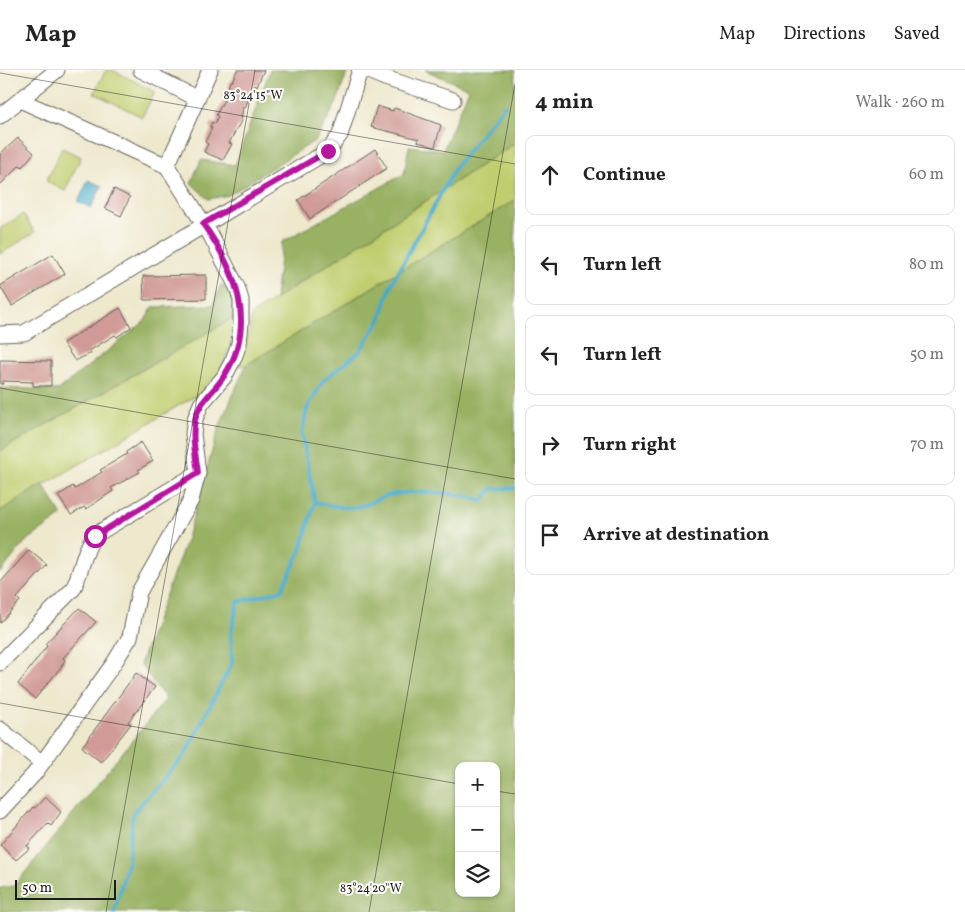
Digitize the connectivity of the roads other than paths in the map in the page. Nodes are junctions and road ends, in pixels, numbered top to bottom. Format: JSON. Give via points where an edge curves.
{"nodes":[{"id":1,"x":57,"y":70,"type":"edge"},
{"id":2,"x":141,"y":70,"type":"edge"},
{"id":3,"x":210,"y":70,"type":"edge"},
{"id":4,"x":360,"y":70,"type":"edge"},
{"id":5,"x":366,"y":70,"type":"edge"},
{"id":6,"x":196,"y":98,"type":"junction"},
{"id":7,"x":20,"y":100,"type":"junction"},
{"id":8,"x":453,"y":100,"type":"dead end"},
{"id":9,"x":0,"y":116,"type":"edge"},
{"id":10,"x":167,"y":166,"type":"junction"},
{"id":11,"x":203,"y":224,"type":"junction"},
{"id":12,"x":0,"y":334,"type":"edge"},
{"id":13,"x":198,"y":473,"type":"junction"},
{"id":14,"x":0,"y":663,"type":"edge"},
{"id":15,"x":0,"y":729,"type":"edge"},
{"id":16,"x":42,"y":763,"type":"junction"},
{"id":17,"x":0,"y":811,"type":"edge"}],
"edges":[{"from":1,"to":7,"type":"street"},
{"from":2,"to":6,"type":"street"},
{"from":3,"to":6,"type":"street"},
{"from":4,"to":11,"type":"street","via":[[340,135],[328,151]]},
{"from":5,"to":8,"type":"street"},
{"from":6,"to":10,"type":"street"},
{"from":7,"to":9,"type":"street"},
{"from":7,"to":10,"type":"street"},
{"from":10,"to":11,"type":"street"},
{"from":11,"to":12,"type":"street","via":[[24,333]]},
{"from":11,"to":13,"type":"street","via":[[237,287],[241,300],[241,323],[233,360],[224,377],[201,404],[195,419],[193,434]]},
{"from":13,"to":14,"type":"street","via":[[95,536],[86,547],[81,573],[73,589]]},
{"from":13,"to":16,"type":"street","via":[[191,500],[139,592],[130,637]]},
{"from":15,"to":16,"type":"street"},
{"from":16,"to":17,"type":"street"}]}
